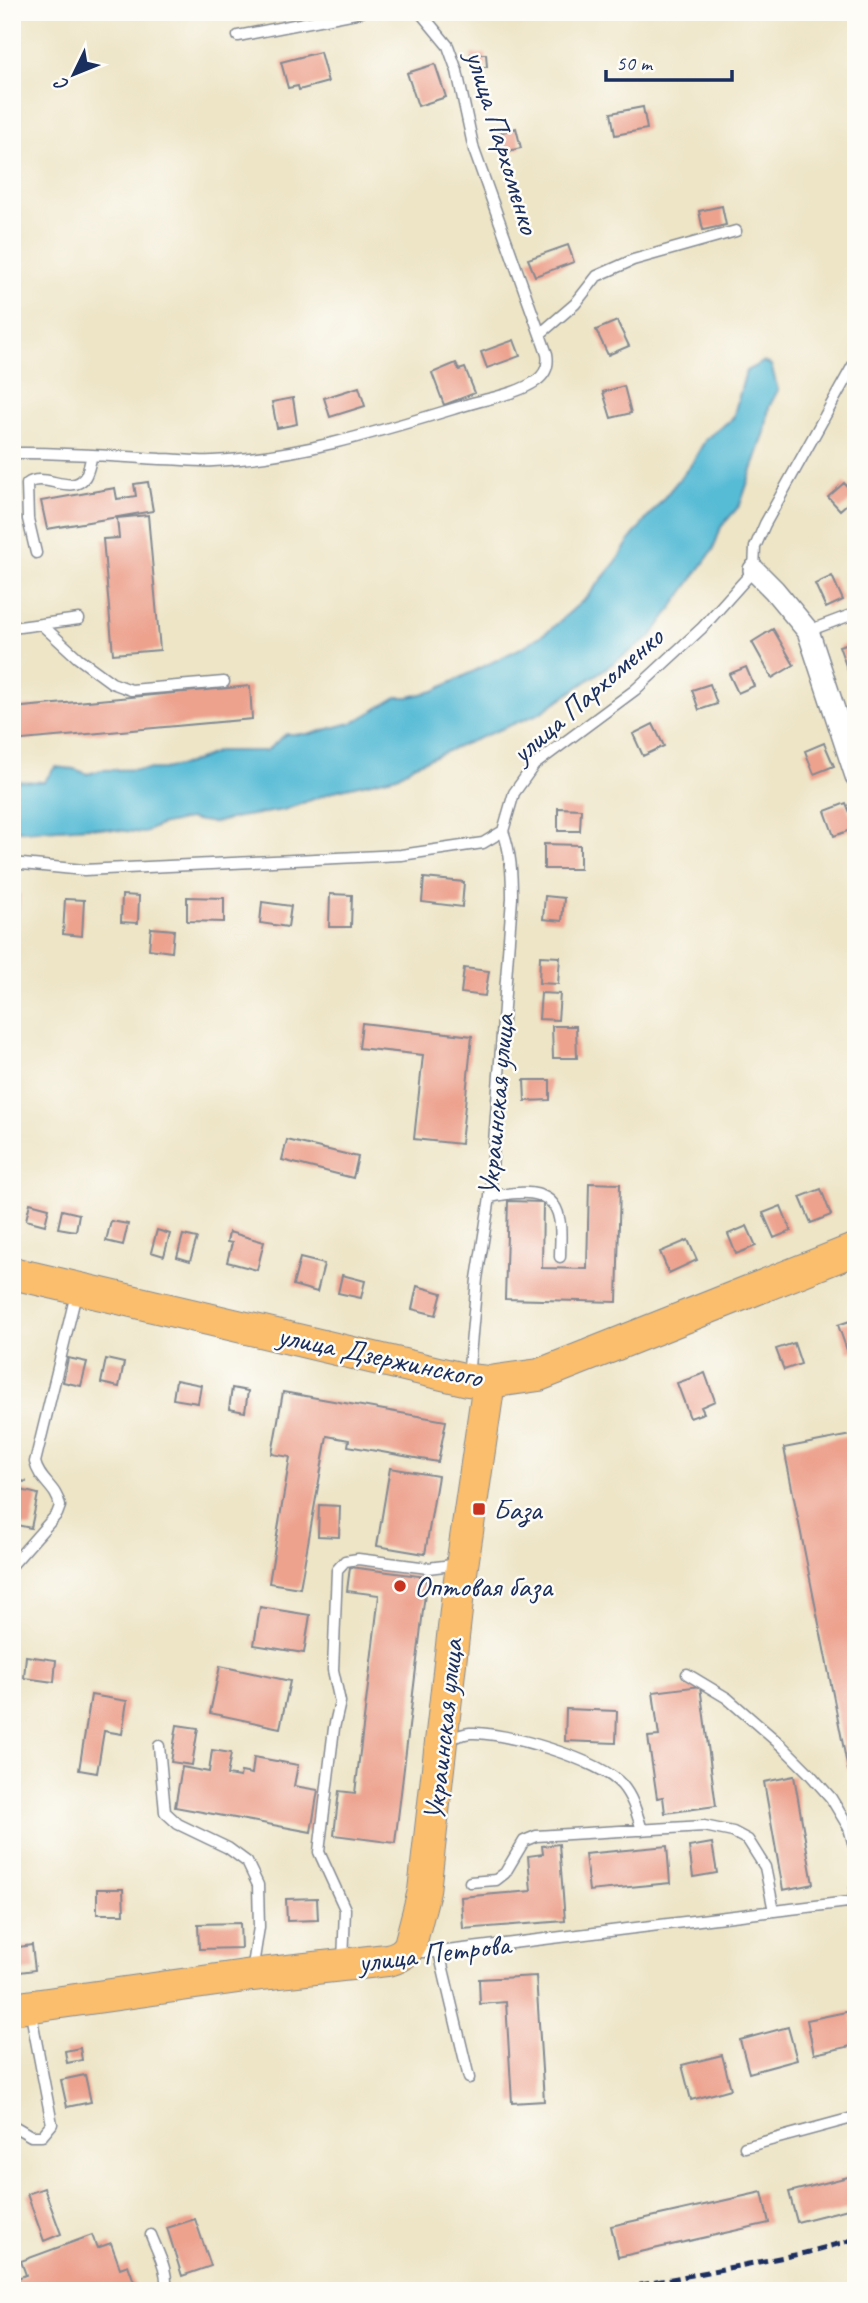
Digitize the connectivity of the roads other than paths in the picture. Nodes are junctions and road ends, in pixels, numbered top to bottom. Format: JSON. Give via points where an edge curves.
{"nodes":[{"id":1,"x":360,"y":12,"type":"edge"},
{"id":2,"x":420,"y":12,"type":"edge"},
{"id":3,"x":238,"y":36,"type":"dead end"},
{"id":4,"x":736,"y":231,"type":"dead end"},
{"id":5,"x":540,"y":334,"type":"junction"},
{"id":6,"x":856,"y":360,"type":"edge"},
{"id":7,"x":12,"y":453,"type":"edge"},
{"id":8,"x":92,"y":455,"type":"junction"},
{"id":9,"x":36,"y":553,"type":"dead end"},
{"id":10,"x":754,"y":570,"type":"junction"},
{"id":11,"x":856,"y":613,"type":"edge"},
{"id":12,"x":79,"y":620,"type":"dead end"},
{"id":13,"x":42,"y":625,"type":"junction"},
{"id":14,"x":12,"y":628,"type":"edge"},
{"id":15,"x":808,"y":631,"type":"junction"},
{"id":16,"x":224,"y":682,"type":"dead end"},
{"id":17,"x":856,"y":776,"type":"edge"},
{"id":18,"x":503,"y":831,"type":"junction"},
{"id":19,"x":12,"y":863,"type":"edge"},
{"id":20,"x":490,"y":1197,"type":"junction"},
{"id":21,"x":856,"y":1249,"type":"edge"},
{"id":22,"x":560,"y":1257,"type":"dead end"},
{"id":23,"x":12,"y":1273,"type":"edge"},
{"id":24,"x":78,"y":1287,"type":"junction"},
{"id":25,"x":478,"y":1381,"type":"junction"},
{"id":26,"x":463,"y":1563,"type":"junction"},
{"id":27,"x":12,"y":1565,"type":"edge"},
{"id":28,"x":687,"y":1674,"type":"dead end"},
{"id":29,"x":441,"y":1741,"type":"junction"},
{"id":30,"x":159,"y":1746,"type":"dead end"},
{"id":31,"x":642,"y":1830,"type":"junction"},
{"id":32,"x":856,"y":1853,"type":"edge"},
{"id":33,"x":470,"y":1882,"type":"dead end"},
{"id":34,"x":856,"y":1883,"type":"edge"},
{"id":35,"x":854,"y":1901,"type":"edge"},
{"id":36,"x":774,"y":1911,"type":"junction"},
{"id":37,"x":856,"y":1923,"type":"edge"},
{"id":38,"x":406,"y":1952,"type":"junction"},
{"id":39,"x":439,"y":1952,"type":"junction"},
{"id":40,"x":342,"y":1964,"type":"junction"},
{"id":41,"x":252,"y":1975,"type":"junction"},
{"id":42,"x":21,"y":2007,"type":"edge"},
{"id":43,"x":469,"y":2078,"type":"dead end"},
{"id":44,"x":856,"y":2118,"type":"edge"},
{"id":45,"x":12,"y":2125,"type":"edge"},
{"id":46,"x":745,"y":2147,"type":"dead end"},
{"id":47,"x":151,"y":2235,"type":"dead end"},
{"id":48,"x":165,"y":2291,"type":"edge"}],
"edges":[{"from":1,"to":3,"type":"lane"},
{"from":2,"to":5,"type":"lane","name":"улица Пархоменко","via":[[448,46],[474,150]]},
{"from":4,"to":5,"type":"lane","via":[[597,275],[575,304]]},
{"from":5,"to":8,"type":"lane","name":"улица Пархоменко","via":[[548,362],[538,380],[345,440],[262,457],[211,461]]},
{"from":6,"to":10,"type":"lane","via":[[765,524],[755,547]]},
{"from":7,"to":8,"type":"lane","name":"улица Пархоменко"},
{"from":8,"to":9,"type":"lane","via":[[85,477],[78,482],[42,479],[27,484],[28,519]]},
{"from":10,"to":15,"type":"street"},
{"from":10,"to":18,"type":"lane","name":"улица Пархоменко","via":[[702,628],[635,690],[534,765],[514,793]]},
{"from":11,"to":15,"type":"lane"},
{"from":12,"to":13,"type":"lane"},
{"from":13,"to":14,"type":"lane"},
{"from":13,"to":16,"type":"lane","via":[[112,683],[131,690]]},
{"from":15,"to":17,"type":"street"},
{"from":18,"to":19,"type":"lane","via":[[483,843],[401,855],[85,870]]},
{"from":18,"to":20,"type":"lane","name":"Украинская улица","via":[[512,869],[512,898]]},
{"from":20,"to":22,"type":"lane","via":[[519,1191],[553,1203],[559,1217]]},
{"from":20,"to":25,"type":"lane","name":"Украинская улица","via":[[477,1279]]},
{"from":21,"to":25,"type":"main road","name":"улица Дзержинского","via":[[539,1375]]},
{"from":23,"to":24,"type":"main road","name":"улица Дзержинского"},
{"from":24,"to":25,"type":"main road","name":"улица Дзержинского"},
{"from":24,"to":27,"type":"lane","via":[[35,1462],[60,1506]]},
{"from":25,"to":26,"type":"main road","name":"Украинская улица"},
{"from":26,"to":29,"type":"main road","name":"Украинская улица"},
{"from":26,"to":40,"type":"lane","via":[[428,1568],[358,1559],[345,1561],[337,1570],[333,1670],[340,1702],[319,1852],[345,1909]]},
{"from":28,"to":32,"type":"lane","via":[[727,1698],[808,1772],[849,1828]]},
{"from":29,"to":31,"type":"lane","via":[[470,1733],[496,1736],[543,1746],[604,1771],[621,1784],[633,1802]]},
{"from":29,"to":38,"type":"main road","name":"Украинская улица","via":[[424,1891]]},
{"from":30,"to":41,"type":"lane","via":[[165,1812],[178,1825],[247,1862],[258,1885],[259,1927]]},
{"from":31,"to":33,"type":"lane","via":[[536,1836],[524,1841],[496,1880]]},
{"from":31,"to":36,"type":"lane","via":[[704,1826],[748,1840],[765,1867]]},
{"from":34,"to":35,"type":"lane"},
{"from":35,"to":36,"type":"lane","name":"улица Петрова"},
{"from":35,"to":37,"type":"lane"},
{"from":36,"to":39,"type":"lane","name":"улица Петрова"},
{"from":38,"to":39,"type":"lane","name":"улица Петрова"},
{"from":38,"to":40,"type":"main road","name":"улица Петрова","via":[[387,1960]]},
{"from":39,"to":43,"type":"lane"},
{"from":40,"to":41,"type":"main road","name":"улица Петрова"},
{"from":41,"to":42,"type":"main road","name":"улица Петрова"},
{"from":42,"to":45,"type":"lane","via":[[52,2124],[42,2136],[31,2137]]},
{"from":44,"to":46,"type":"lane"},
{"from":47,"to":48,"type":"lane","via":[[164,2269]]}]}
